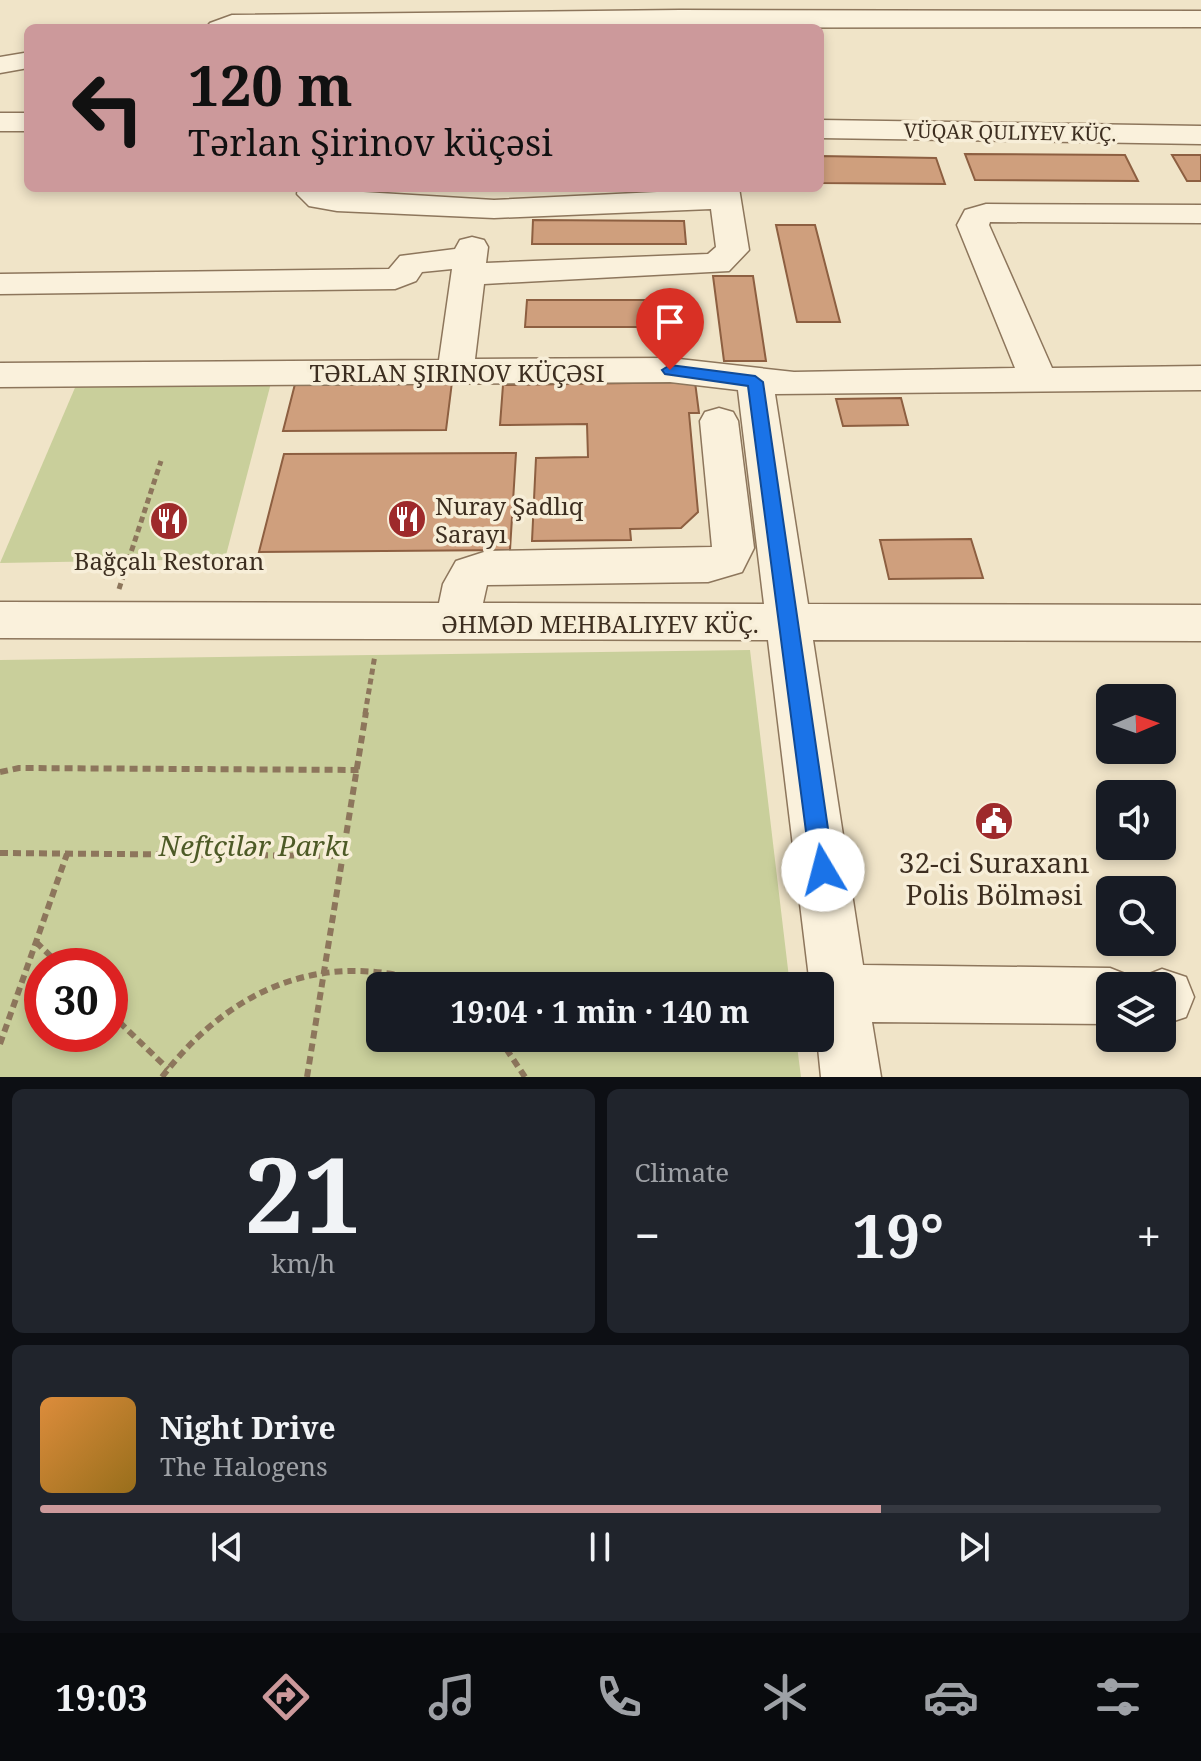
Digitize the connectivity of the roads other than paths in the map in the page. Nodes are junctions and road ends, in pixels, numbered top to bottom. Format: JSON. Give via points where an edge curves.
{"nodes":[{"id":1,"x":679,"y":15,"type":"edge"},
{"id":2,"x":1201,"y":19,"type":"edge"},
{"id":3,"x":498,"y":23,"type":"edge"},
{"id":4,"x":229,"y":24,"type":"edge"},
{"id":5,"x":824,"y":129,"type":"edge"},
{"id":6,"x":1201,"y":135,"type":"edge"},
{"id":7,"x":312,"y":192,"type":"edge"},
{"id":8,"x":724,"y":194,"type":"edge"},
{"id":9,"x":500,"y":199,"type":"edge"},
{"id":10,"x":1201,"y":214,"type":"edge"},
{"id":11,"x":469,"y":265,"type":"junction"},
{"id":12,"x":0,"y":284,"type":"edge"},
{"id":13,"x":455,"y":372,"type":"junction"},
{"id":14,"x":0,"y":375,"type":"edge"},
{"id":15,"x":1201,"y":378,"type":"edge"},
{"id":16,"x":1038,"y":379,"type":"junction"},
{"id":17,"x":755,"y":382,"type":"junction"},
{"id":18,"x":719,"y":421,"type":"dead end"},
{"id":19,"x":0,"y":620,"type":"edge"},
{"id":20,"x":457,"y":622,"type":"junction"},
{"id":21,"x":1201,"y":623,"type":"edge"},
{"id":22,"x":788,"y":624,"type":"junction"},
{"id":23,"x":840,"y":993,"type":"junction"},
{"id":24,"x":1096,"y":996,"type":"edge"},
{"id":25,"x":851,"y":1077,"type":"edge"}],
"edges":[{"from":1,"to":2,"type":"street"},
{"from":1,"to":3,"type":"street"},
{"from":3,"to":4,"type":"street"},
{"from":5,"to":6,"type":"street","name":"VÜQAR QULIYEV KÜÇ."},
{"from":7,"to":9,"type":"street","via":[[337,202]]},
{"from":8,"to":9,"type":"street"},
{"from":8,"to":11,"type":"street","via":[[733,250],[717,264]]},
{"from":9,"to":11,"type":"street","via":[[476,225]]},
{"from":10,"to":16,"type":"street","via":[[976,217],[973,225]]},
{"from":11,"to":12,"type":"street","via":[[412,263],[395,279]]},
{"from":11,"to":13,"type":"street"},
{"from":13,"to":14,"type":"street","name":"TƏRLAN ŞIRINOV KÜÇƏSI"},
{"from":13,"to":17,"type":"street","name":"TƏRLAN ŞIRINOV KÜÇƏSI","via":[[683,371]]},
{"from":15,"to":16,"type":"street","name":"TƏRLAN ŞIRINOV KÜÇƏSI"},
{"from":16,"to":17,"type":"street","name":"TƏRLAN ŞIRINOV KÜÇƏSI"},
{"from":17,"to":22,"type":"street"},
{"from":18,"to":20,"type":"street","via":[[733,548],[727,560],[708,565],[487,568],[471,573]]},
{"from":19,"to":20,"type":"street"},
{"from":20,"to":22,"type":"street"},
{"from":21,"to":22,"type":"street"},
{"from":22,"to":23,"type":"street"},
{"from":23,"to":24,"type":"street"},
{"from":23,"to":25,"type":"street"}]}
